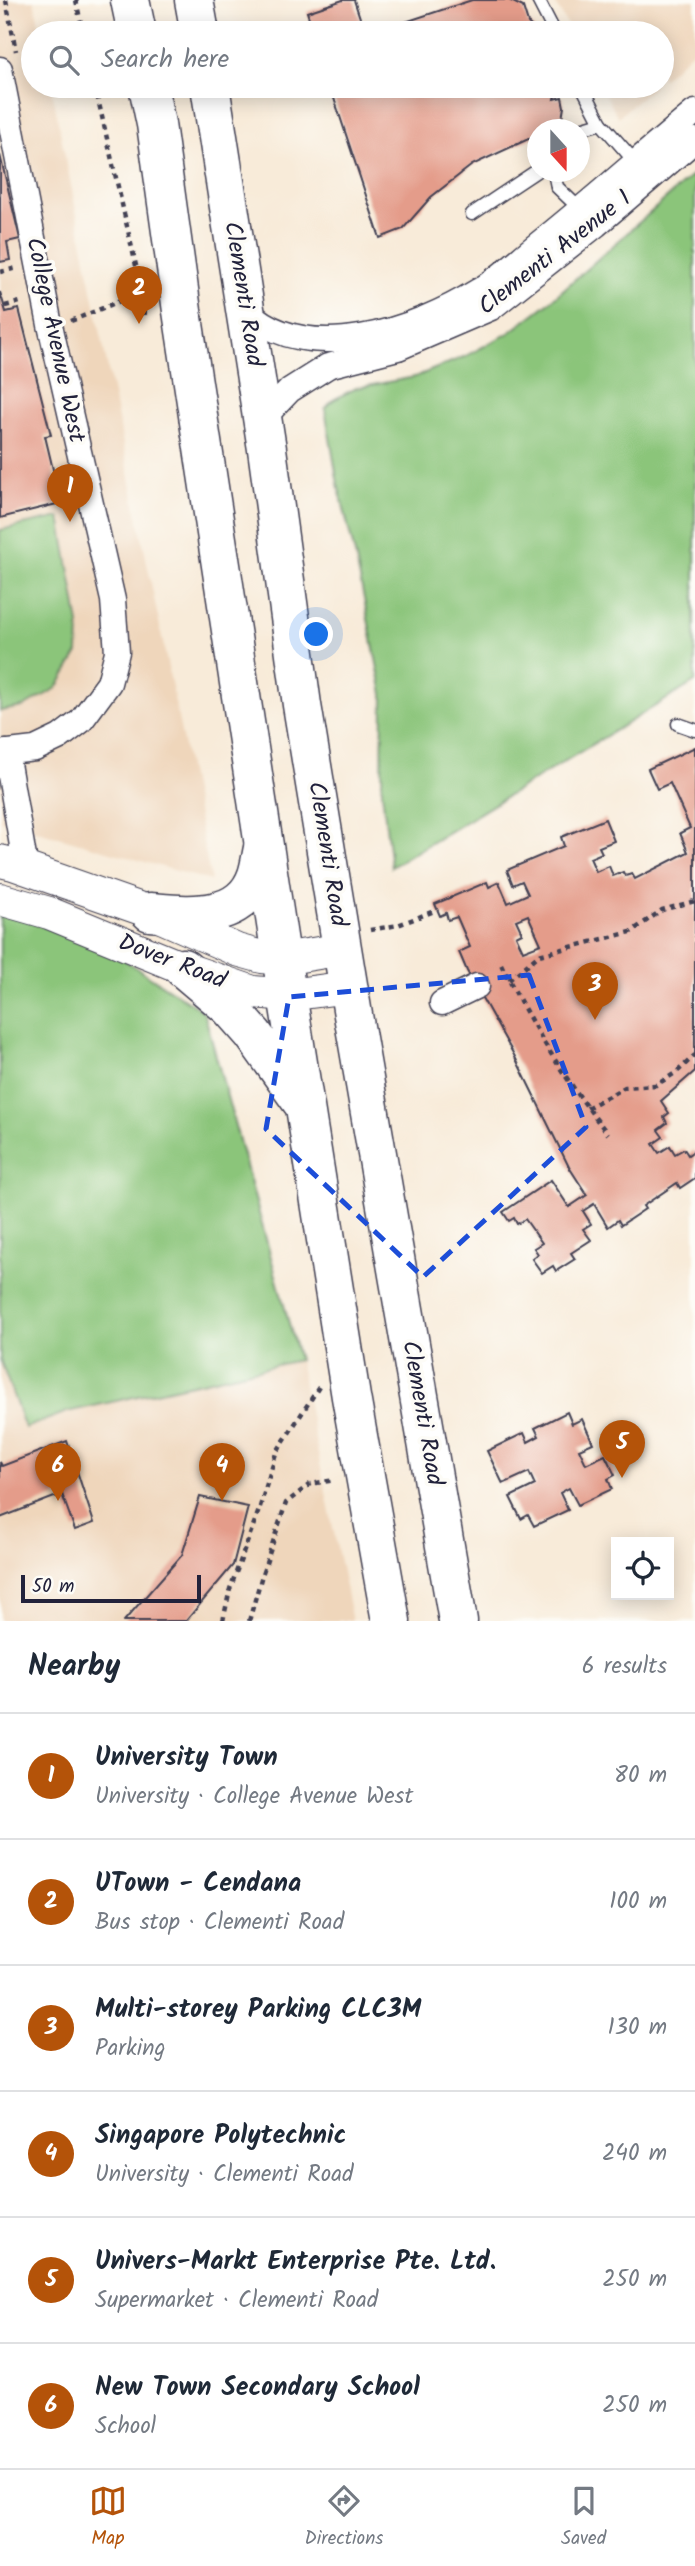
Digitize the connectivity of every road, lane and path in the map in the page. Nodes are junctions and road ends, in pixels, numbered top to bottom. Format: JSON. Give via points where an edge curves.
{"nodes":[{"id":1,"x":76,"y":0,"type":"edge"},
{"id":2,"x":130,"y":0,"type":"edge"},
{"id":3,"x":194,"y":0,"type":"edge"},
{"id":4,"x":538,"y":0,"type":"edge"},
{"id":5,"x":80,"y":21,"type":"edge"},
{"id":6,"x":134,"y":21,"type":"edge"},
{"id":7,"x":198,"y":21,"type":"edge"},
{"id":8,"x":549,"y":21,"type":"edge"},
{"id":9,"x":0,"y":69,"type":"edge"},
{"id":10,"x":98,"y":98,"type":"edge"},
{"id":11,"x":151,"y":98,"type":"edge"},
{"id":12,"x":212,"y":98,"type":"edge"},
{"id":13,"x":588,"y":98,"type":"edge"},
{"id":14,"x":695,"y":112,"type":"edge"},
{"id":15,"x":601,"y":123,"type":"junction"},
{"id":16,"x":590,"y":126,"type":"edge"},
{"id":17,"x":695,"y":140,"type":"edge"},
{"id":18,"x":644,"y":170,"type":"junction"},
{"id":19,"x":527,"y":177,"type":"edge"},
{"id":20,"x":556,"y":182,"type":"edge"},
{"id":21,"x":472,"y":214,"type":"dead end"},
{"id":22,"x":589,"y":218,"type":"junction"},
{"id":23,"x":142,"y":292,"type":"junction"},
{"id":24,"x":246,"y":310,"type":"junction"},
{"id":25,"x":144,"y":315,"type":"dead end"},
{"id":26,"x":70,"y":321,"type":"dead end"},
{"id":27,"x":264,"y":427,"type":"junction"},
{"id":28,"x":678,"y":724,"type":"dead end"},
{"id":29,"x":695,"y":730,"type":"edge"},
{"id":30,"x":3,"y":752,"type":"edge"},
{"id":31,"x":264,"y":843,"type":"junction"},
{"id":32,"x":13,"y":865,"type":"edge"},
{"id":33,"x":0,"y":899,"type":"edge"},
{"id":34,"x":695,"y":901,"type":"edge"},
{"id":35,"x":437,"y":910,"type":"dead end"},
{"id":36,"x":150,"y":912,"type":"junction"},
{"id":37,"x":356,"y":940,"type":"junction"},
{"id":38,"x":501,"y":964,"type":"dead end"},
{"id":39,"x":184,"y":968,"type":"junction"},
{"id":40,"x":285,"y":977,"type":"junction"},
{"id":41,"x":509,"y":980,"type":"junction"},
{"id":42,"x":477,"y":986,"type":"dead end"},
{"id":43,"x":349,"y":987,"type":"junction"},
{"id":44,"x":442,"y":1003,"type":"dead end"},
{"id":45,"x":695,"y":1055,"type":"edge"},
{"id":46,"x":306,"y":1108,"type":"junction"},
{"id":47,"x":587,"y":1108,"type":"junction"},
{"id":48,"x":608,"y":1134,"type":"dead end"},
{"id":49,"x":344,"y":1354,"type":"junction"},
{"id":50,"x":342,"y":1479,"type":"dead end"},
{"id":51,"x":223,"y":1621,"type":"edge"},
{"id":52,"x":249,"y":1621,"type":"edge"},
{"id":53,"x":391,"y":1621,"type":"edge"},
{"id":54,"x":458,"y":1621,"type":"edge"}],
"edges":[{"from":1,"to":5,"type":"path"},
{"from":2,"to":6,"type":"main road"},
{"from":3,"to":7,"type":"main road"},
{"from":4,"to":8,"type":"lane"},
{"from":9,"to":30,"type":"street","name":"College Avenue West","via":[[50,325],[113,600],[117,652],[108,683],[80,721],[35,749]]},
{"from":10,"to":23,"type":"path"},
{"from":11,"to":31,"type":"main road"},
{"from":12,"to":24,"type":"main road","name":"Clementi Road"},
{"from":13,"to":15,"type":"lane"},
{"from":14,"to":18,"type":"street","name":"Clementi Avenue 1"},
{"from":15,"to":16,"type":"lane"},
{"from":15,"to":18,"type":"lane"},
{"from":17,"to":18,"type":"street","name":"Clementi Avenue 1"},
{"from":18,"to":22,"type":"street","name":"Clementi Avenue 1"},
{"from":19,"to":21,"type":"lane"},
{"from":20,"to":22,"type":"lane"},
{"from":22,"to":24,"type":"street","name":"Clementi Avenue 1","via":[[480,291],[425,319],[369,336],[330,341],[298,337],[256,320]]},
{"from":22,"to":27,"type":"street","name":"Clementi Avenue 1","via":[[491,308],[398,348],[328,366],[302,381],[271,411]]},
{"from":23,"to":25,"type":"path"},
{"from":23,"to":26,"type":"path"},
{"from":24,"to":27,"type":"main road","name":"Clementi Road"},
{"from":27,"to":37,"type":"main road","name":"Clementi Road","via":[[302,705]]},
{"from":28,"to":29,"type":"lane"},
{"from":30,"to":32,"type":"street"},
{"from":31,"to":36,"type":"main road","via":[[254,883],[231,906],[193,915]]},
{"from":31,"to":40,"type":"main road"},
{"from":32,"to":36,"type":"street","name":"Dover Road"},
{"from":33,"to":39,"type":"street","name":"Dover Road","via":[[48,913]]},
{"from":34,"to":41,"type":"path","via":[[662,911],[631,932],[539,955]]},
{"from":35,"to":37,"type":"path"},
{"from":36,"to":40,"type":"street","name":"Dover Road","via":[[237,950]]},
{"from":37,"to":40,"type":"street","name":"Dover Road"},
{"from":37,"to":43,"type":"main road","name":"Clementi Road"},
{"from":38,"to":41,"type":"path"},
{"from":39,"to":40,"type":"street","name":"Dover Road","via":[[253,992]]},
{"from":39,"to":46,"type":"main road","via":[[253,1034]]},
{"from":40,"to":43,"type":"street","name":"Dover Road"},
{"from":40,"to":46,"type":"main road"},
{"from":41,"to":47,"type":"path"},
{"from":42,"to":44,"type":"street"},
{"from":43,"to":54,"type":"main road","name":"Clementi Road"},
{"from":45,"to":47,"type":"path","via":[[656,1085],[625,1087]]},
{"from":46,"to":49,"type":"main road"},
{"from":47,"to":48,"type":"path"},
{"from":49,"to":51,"type":"path","via":[[276,1452]]},
{"from":49,"to":53,"type":"main road"},
{"from":50,"to":52,"type":"path","via":[[310,1483],[286,1503]]}]}
